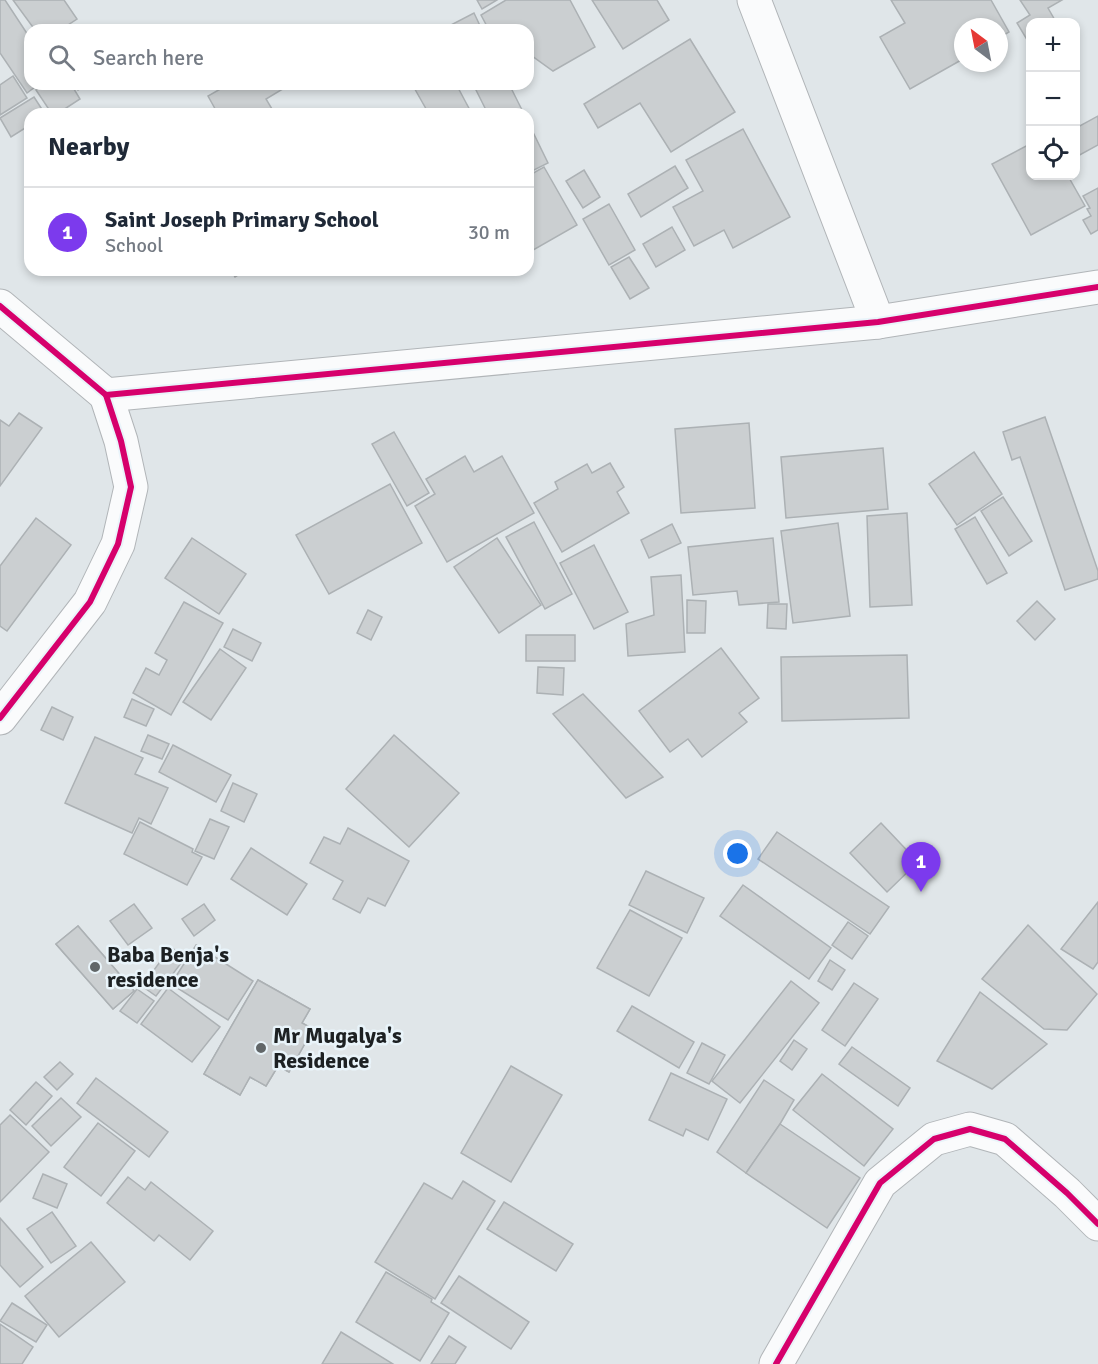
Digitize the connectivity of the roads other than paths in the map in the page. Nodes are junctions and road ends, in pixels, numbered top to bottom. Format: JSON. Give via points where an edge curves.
{"nodes":[{"id":1,"x":754,"y":0,"type":"edge"},
{"id":2,"x":1098,"y":287,"type":"edge"},
{"id":3,"x":0,"y":306,"type":"edge"},
{"id":4,"x":878,"y":322,"type":"junction"},
{"id":5,"x":106,"y":395,"type":"junction"},
{"id":6,"x":0,"y":718,"type":"edge"},
{"id":7,"x":1098,"y":1224,"type":"edge"},
{"id":8,"x":776,"y":1364,"type":"edge"}],
"edges":[{"from":1,"to":4,"type":"street"},
{"from":2,"to":4,"type":"street"},
{"from":3,"to":5,"type":"street"},
{"from":4,"to":5,"type":"street"},
{"from":5,"to":6,"type":"street","via":[[131,487],[118,544],[90,602]]},
{"from":7,"to":8,"type":"street","via":[[1005,1138],[970,1130],[934,1139],[880,1183]]}]}
